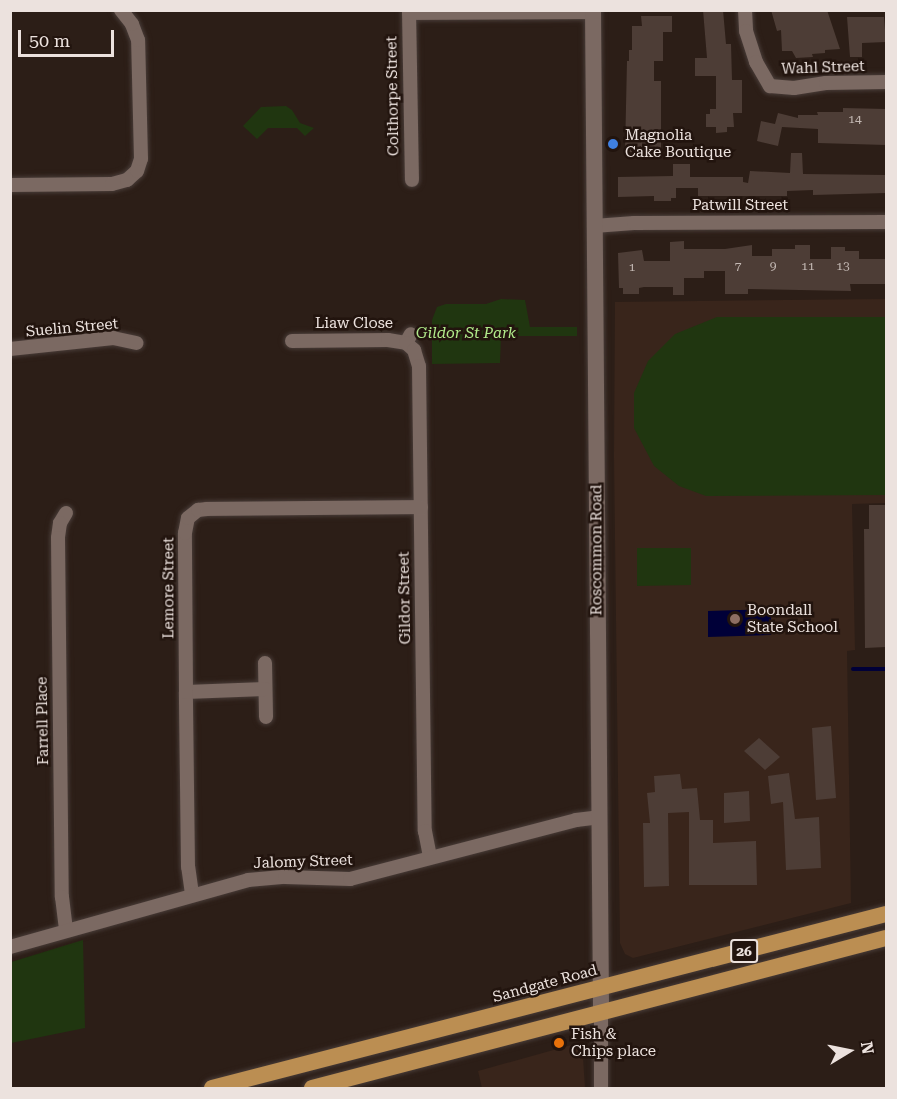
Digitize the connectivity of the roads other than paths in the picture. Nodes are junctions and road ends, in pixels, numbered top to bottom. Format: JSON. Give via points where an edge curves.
{"nodes":[{"id":1,"x":121,"y":10,"type":"edge"},
{"id":2,"x":745,"y":10,"type":"edge"},
{"id":3,"x":593,"y":11,"type":"edge"},
{"id":4,"x":409,"y":12,"type":"edge"},
{"id":5,"x":886,"y":82,"type":"edge"},
{"id":6,"x":412,"y":180,"type":"dead end"},
{"id":7,"x":10,"y":185,"type":"edge"},
{"id":8,"x":886,"y":222,"type":"edge"},
{"id":9,"x":594,"y":226,"type":"junction"},
{"id":10,"x":408,"y":339,"type":"joint"},
{"id":11,"x":292,"y":341,"type":"dead end"},
{"id":12,"x":136,"y":343,"type":"dead end"},
{"id":13,"x":10,"y":349,"type":"edge"},
{"id":14,"x":421,"y":507,"type":"junction"},
{"id":15,"x":66,"y":513,"type":"dead end"},
{"id":16,"x":265,"y":663,"type":"dead end"},
{"id":17,"x":265,"y":689,"type":"junction"},
{"id":18,"x":186,"y":692,"type":"junction"},
{"id":19,"x":266,"y":717,"type":"dead end"},
{"id":20,"x":599,"y":817,"type":"junction"},
{"id":21,"x":430,"y":857,"type":"junction"},
{"id":22,"x":192,"y":894,"type":"junction"},
{"id":23,"x":886,"y":914,"type":"edge"},
{"id":24,"x":66,"y":930,"type":"junction"},
{"id":25,"x":886,"y":938,"type":"edge"},
{"id":26,"x":10,"y":947,"type":"edge"},
{"id":27,"x":601,"y":988,"type":"junction"},
{"id":28,"x":601,"y":1011,"type":"junction"},
{"id":29,"x":212,"y":1089,"type":"edge"},
{"id":30,"x":312,"y":1089,"type":"edge"},
{"id":31,"x":601,"y":1089,"type":"edge"}],
"edges":[{"from":1,"to":7,"type":"street","via":[[138,40],[141,159],[137,171],[127,180],[112,184]]},
{"from":2,"to":5,"type":"street","name":"Wahl Street","via":[[746,31],[756,62],[770,86]]},
{"from":3,"to":4,"type":"street"},
{"from":3,"to":9,"type":"street","name":"Roscommon Road"},
{"from":4,"to":6,"type":"street","name":"Colthorpe Street"},
{"from":8,"to":9,"type":"street","name":"Patwill Street"},
{"from":9,"to":20,"type":"street","name":"Roscommon Road"},
{"from":10,"to":11,"type":"street","name":"Liaw Close"},
{"from":10,"to":14,"type":"street","name":"Gildor Street","via":[[418,366]]},
{"from":12,"to":13,"type":"street","name":"Suelin Street","via":[[113,338]]},
{"from":14,"to":18,"type":"street","name":"Lemore Street","via":[[207,509],[194,513],[188,518],[185,533]]},
{"from":14,"to":21,"type":"street","name":"Gildor Street","via":[[425,831]]},
{"from":15,"to":24,"type":"street","name":"Farrell Place","via":[[58,538],[62,897]]},
{"from":16,"to":17,"type":"street"},
{"from":17,"to":18,"type":"street"},
{"from":17,"to":19,"type":"street"},
{"from":18,"to":22,"type":"street","name":"Lemore Street","via":[[188,867]]},
{"from":20,"to":21,"type":"street","name":"Jalomy Street"},
{"from":20,"to":27,"type":"street","name":"Roscommon Road"},
{"from":21,"to":22,"type":"street","name":"Jalomy Street","via":[[350,879],[270,877]]},
{"from":22,"to":24,"type":"street","name":"Jalomy Street"},
{"from":23,"to":27,"type":"highway","name":"Sandgate Road","number":"26"},
{"from":24,"to":26,"type":"street","name":"Jalomy Street"},
{"from":25,"to":28,"type":"highway","number":"26"},
{"from":27,"to":28,"type":"street","name":"Roscommon Road"},
{"from":27,"to":29,"type":"highway","name":"Sandgate Road","number":"26"},
{"from":28,"to":30,"type":"highway","number":"26"},
{"from":28,"to":31,"type":"street","name":"Roscommon Road"}]}
